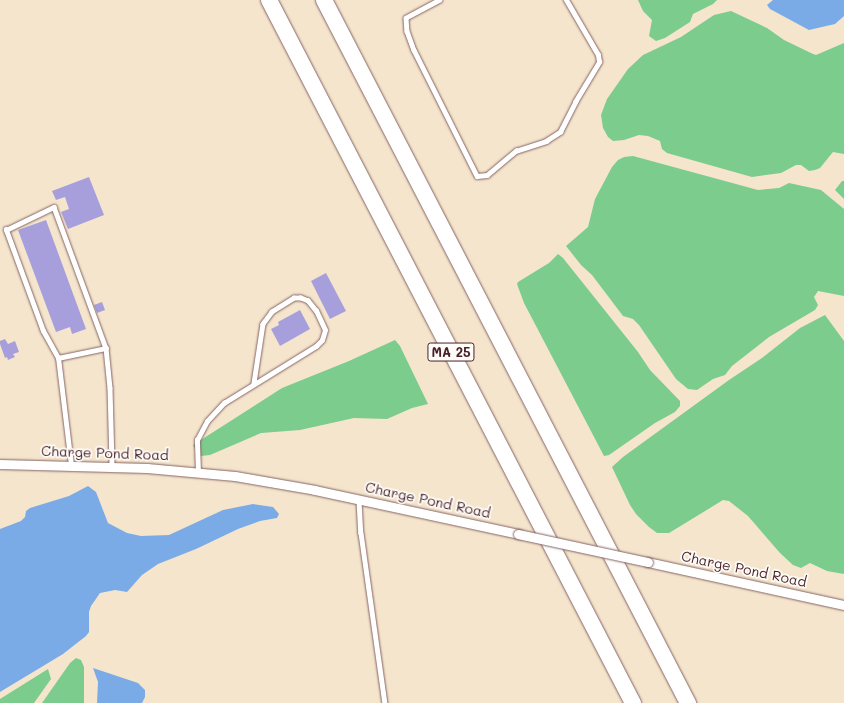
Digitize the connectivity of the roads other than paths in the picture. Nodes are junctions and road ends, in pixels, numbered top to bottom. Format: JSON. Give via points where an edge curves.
{"nodes":[{"id":1,"x":269,"y":0,"type":"edge"},
{"id":2,"x":324,"y":0,"type":"edge"},
{"id":3,"x":440,"y":0,"type":"edge"},
{"id":4,"x":566,"y":0,"type":"edge"},
{"id":5,"x":106,"y":348,"type":"junction"},
{"id":6,"x":58,"y":358,"type":"junction"},
{"id":7,"x":254,"y":383,"type":"junction"},
{"id":8,"x":0,"y":464,"type":"edge"},
{"id":9,"x":71,"y":465,"type":"junction"},
{"id":10,"x":112,"y":467,"type":"junction"},
{"id":11,"x":198,"y":472,"type":"junction"},
{"id":12,"x":359,"y":500,"type":"junction"},
{"id":13,"x":844,"y":605,"type":"edge"},
{"id":14,"x":385,"y":703,"type":"edge"},
{"id":15,"x":633,"y":703,"type":"edge"},
{"id":16,"x":688,"y":703,"type":"edge"}],
"edges":[{"from":1,"to":15,"type":"highway","number":"MA 25"},
{"from":2,"to":16,"type":"highway"},
{"from":3,"to":4,"type":"lane","via":[[406,18],[407,32],[477,176],[487,175],[516,151],[546,141],[560,132],[598,62],[598,55]]},
{"from":5,"to":6,"type":"lane"},
{"from":5,"to":6,"type":"lane","via":[[54,207],[6,230],[43,331]]},
{"from":5,"to":10,"type":"lane"},
{"from":6,"to":9,"type":"lane"},
{"from":7,"to":7,"type":"lane","via":[[263,324],[272,312],[294,298],[308,302],[325,330],[322,340]]},
{"from":7,"to":11,"type":"lane","via":[[224,403],[208,421],[198,440]]},
{"from":8,"to":9,"type":"street","name":"Charge Pond Road"},
{"from":9,"to":10,"type":"street","name":"Charge Pond Road"},
{"from":10,"to":11,"type":"street","name":"Charge Pond Road"},
{"from":11,"to":12,"type":"street","name":"Charge Pond Road","via":[[289,485]]},
{"from":12,"to":13,"type":"street","name":"Charge Pond Road","bridge":true},
{"from":12,"to":14,"type":"lane","via":[[361,533]]}]}
